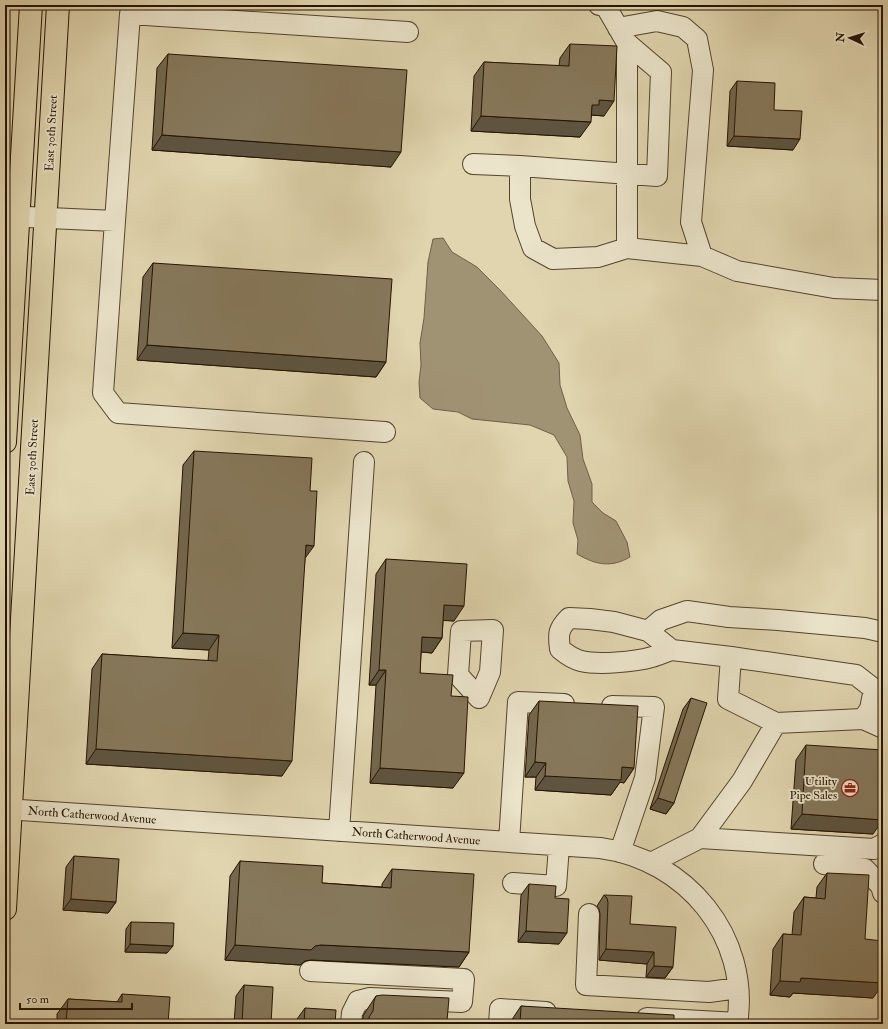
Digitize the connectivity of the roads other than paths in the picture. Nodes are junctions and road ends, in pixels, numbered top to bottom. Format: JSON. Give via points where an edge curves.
{"nodes":[{"id":1,"x":31,"y":5,"type":"edge"},
{"id":2,"x":58,"y":5,"type":"edge"},
{"id":3,"x":599,"y":5,"type":"edge"},
{"id":4,"x":408,"y":32,"type":"dead end"},
{"id":5,"x":623,"y":36,"type":"junction"},
{"id":6,"x":473,"y":164,"type":"dead end"},
{"id":7,"x":520,"y":166,"type":"junction"},
{"id":8,"x":627,"y":174,"type":"junction"},
{"id":9,"x":12,"y":217,"type":"edge"},
{"id":10,"x":46,"y":219,"type":"junction"},
{"id":11,"x":115,"y":222,"type":"junction"},
{"id":12,"x":627,"y":248,"type":"junction"},
{"id":13,"x":702,"y":256,"type":"junction"},
{"id":14,"x":883,"y":290,"type":"edge"},
{"id":15,"x":385,"y":432,"type":"dead end"},
{"id":16,"x":5,"y":442,"type":"edge"},
{"id":17,"x":364,"y":462,"type":"dead end"},
{"id":18,"x":648,"y":631,"type":"junction"},
{"id":19,"x":883,"y":632,"type":"edge"},
{"id":20,"x":672,"y":650,"type":"junction"},
{"id":21,"x":731,"y":657,"type":"junction"},
{"id":22,"x":879,"y":685,"type":"edge"},
{"id":23,"x":863,"y":719,"type":"junction"},
{"id":24,"x":776,"y":723,"type":"junction"},
{"id":25,"x":883,"y":728,"type":"edge"},
{"id":26,"x":8,"y":809,"type":"edge"},
{"id":27,"x":339,"y":831,"type":"junction"},
{"id":28,"x":700,"y":838,"type":"junction"},
{"id":29,"x":509,"y":842,"type":"junction"},
{"id":30,"x":883,"y":844,"type":"edge"},
{"id":31,"x":559,"y":846,"type":"junction"},
{"id":32,"x":620,"y":852,"type":"junction"},
{"id":33,"x":651,"y":863,"type":"junction"},
{"id":34,"x":824,"y":864,"type":"dead end"},
{"id":35,"x":513,"y":883,"type":"dead end"},
{"id":36,"x":883,"y":893,"type":"edge"},
{"id":37,"x":5,"y":908,"type":"edge"},
{"id":38,"x":589,"y":914,"type":"dead end"},
{"id":39,"x":310,"y":971,"type":"dead end"},
{"id":40,"x":738,"y":995,"type":"junction"},
{"id":41,"x":564,"y":1013,"type":"edge"},
{"id":42,"x":627,"y":1016,"type":"edge"},
{"id":43,"x":737,"y":1023,"type":"edge"},
{"id":44,"x":351,"y":1024,"type":"edge"},
{"id":45,"x":499,"y":1024,"type":"edge"}],
"edges":[{"from":1,"to":9,"type":"main road"},
{"from":2,"to":10,"type":"main road","name":"East 30th Street"},
{"from":3,"to":5,"type":"street","via":[[605,5]]},
{"from":4,"to":11,"type":"street","via":[[130,14]]},
{"from":5,"to":8,"type":"street"},
{"from":5,"to":8,"type":"street","via":[[661,72],[657,176]]},
{"from":5,"to":13,"type":"street","via":[[657,21],[683,27],[697,39],[703,70],[692,222]]},
{"from":6,"to":7,"type":"street"},
{"from":7,"to":8,"type":"street"},
{"from":7,"to":12,"type":"street","via":[[520,199],[525,226],[533,248],[553,258],[598,257]]},
{"from":8,"to":12,"type":"street"},
{"from":9,"to":10,"type":"street"},
{"from":9,"to":16,"type":"main road"},
{"from":10,"to":11,"type":"street"},
{"from":10,"to":26,"type":"main road","name":"East 30th Street"},
{"from":11,"to":15,"type":"street","via":[[103,393],[118,413]]},
{"from":12,"to":13,"type":"street"},
{"from":13,"to":14,"type":"street","via":[[737,271],[834,288]]},
{"from":17,"to":27,"type":"street"},
{"from":18,"to":19,"type":"street","via":[[661,620],[687,611],[865,628]]},
{"from":18,"to":20,"type":"street"},
{"from":18,"to":20,"type":"street","via":[[614,622],[569,618],[561,626],[558,637],[560,649],[581,661],[625,661],[651,657]]},
{"from":20,"to":21,"type":"street"},
{"from":21,"to":22,"type":"street","via":[[856,675]]},
{"from":21,"to":24,"type":"street","via":[[728,699]]},
{"from":22,"to":23,"type":"street","via":[[870,709]]},
{"from":23,"to":24,"type":"street"},
{"from":23,"to":25,"type":"street"},
{"from":24,"to":28,"type":"street","via":[[742,781]]},
{"from":26,"to":27,"type":"street","name":"North Catherwood Avenue"},
{"from":26,"to":37,"type":"main road","name":"East 30th Street"},
{"from":27,"to":29,"type":"street","name":"North Catherwood Avenue"},
{"from":28,"to":30,"type":"street","via":[[874,848]]},
{"from":28,"to":33,"type":"street"},
{"from":29,"to":31,"type":"street","name":"North Catherwood Avenue"},
{"from":29,"to":32,"type":"street","via":[[518,702],[654,707],[645,778]]},
{"from":31,"to":32,"type":"street","name":"North Catherwood Avenue","via":[[600,848]]},
{"from":31,"to":35,"type":"street","via":[[556,886]]},
{"from":32,"to":33,"type":"street","name":"North Catherwood Avenue"},
{"from":33,"to":40,"type":"street","name":"North Catherwood Avenue","via":[[671,874],[697,896],[718,923],[734,961]]},
{"from":34,"to":36,"type":"street","via":[[865,869],[881,886]]},
{"from":38,"to":40,"type":"street","via":[[586,985]]},
{"from":39,"to":44,"type":"street","via":[[464,980],[462,1002],[370,998],[358,1001]]},
{"from":40,"to":43,"type":"street","name":"North Catherwood Avenue"},
{"from":41,"to":45,"type":"street","via":[[500,1009]]},
{"from":42,"to":43,"type":"street"}]}
